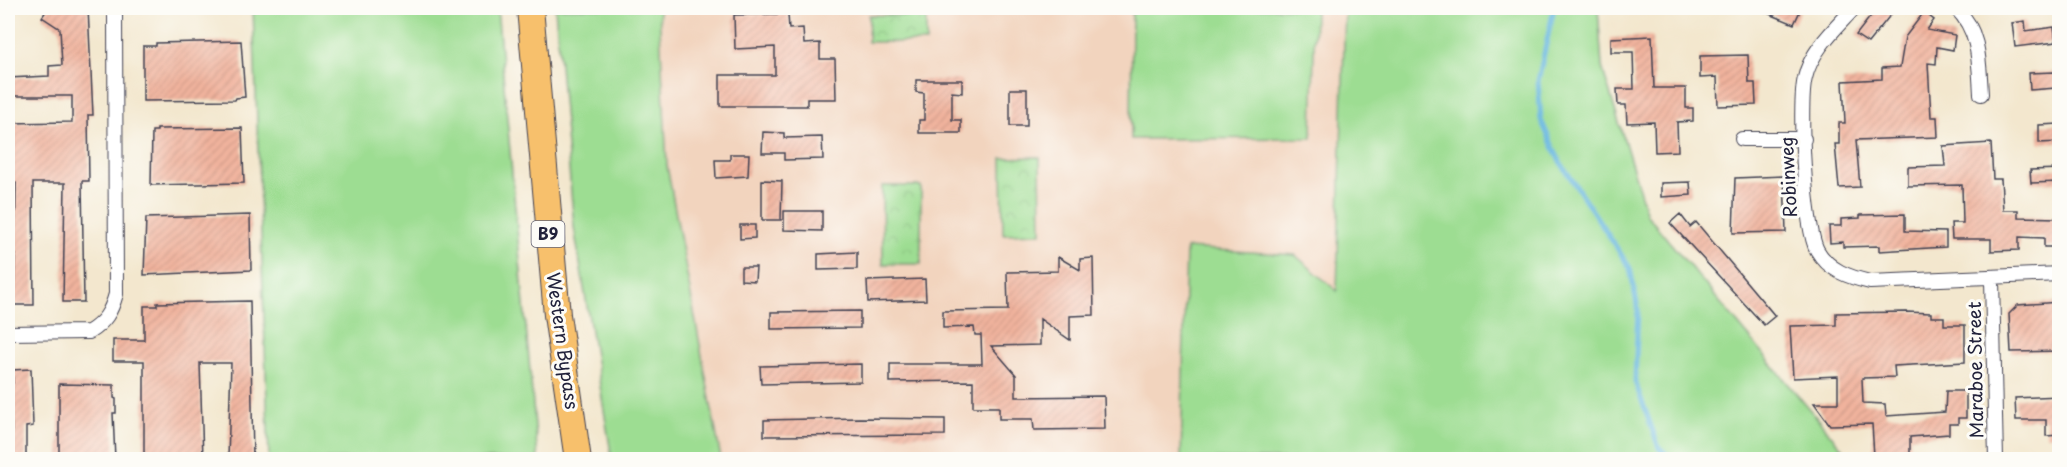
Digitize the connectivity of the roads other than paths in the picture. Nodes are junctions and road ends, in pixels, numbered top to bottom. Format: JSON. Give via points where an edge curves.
{"nodes":[{"id":1,"x":116,"y":8,"type":"edge"},
{"id":2,"x":530,"y":8,"type":"edge"},
{"id":3,"x":1854,"y":8,"type":"edge"},
{"id":4,"x":1956,"y":8,"type":"edge"},
{"id":5,"x":1982,"y":94,"type":"dead end"},
{"id":6,"x":1743,"y":139,"type":"dead end"},
{"id":7,"x":1804,"y":139,"type":"junction"},
{"id":8,"x":2060,"y":274,"type":"edge"},
{"id":9,"x":1992,"y":279,"type":"junction"},
{"id":10,"x":8,"y":333,"type":"edge"},
{"id":11,"x":578,"y":459,"type":"edge"},
{"id":12,"x":1996,"y":459,"type":"edge"}],
"edges":[{"from":1,"to":10,"type":"street","via":[[116,294],[112,309],[100,326],[89,332]]},
{"from":2,"to":11,"type":"highway","name":"Western Bypass","number":"B9","via":[[557,315]]},
{"from":3,"to":7,"type":"street","name":"Robinweg","via":[[1820,47],[1804,78]]},
{"from":4,"to":5,"type":"street","via":[[1971,26]]},
{"from":6,"to":7,"type":"street"},
{"from":7,"to":9,"type":"street","name":"Robinweg","via":[[1810,233],[1829,266],[1846,276],[1870,282]]},
{"from":8,"to":9,"type":"street","name":"Robinweg"},
{"from":9,"to":12,"type":"street","name":"Maraboe Street"}]}
